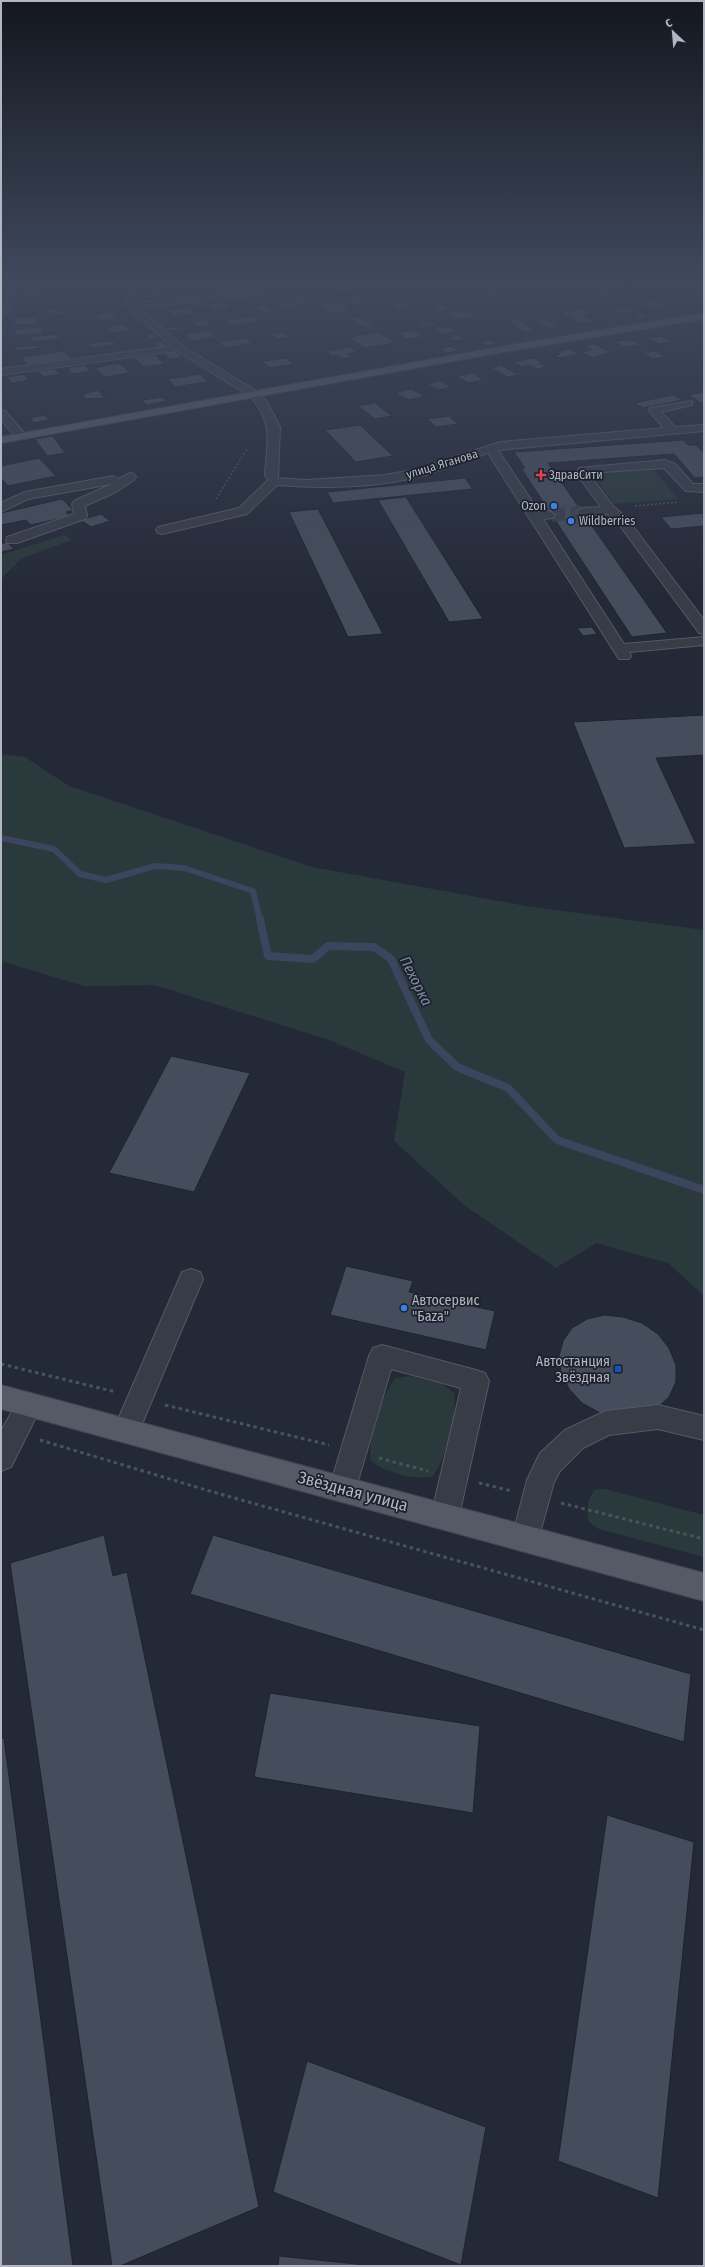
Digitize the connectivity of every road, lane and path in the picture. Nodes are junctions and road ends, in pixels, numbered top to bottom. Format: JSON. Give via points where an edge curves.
{"nodes":[{"id":1,"x":242,"y":387,"type":"edge"},
{"id":2,"x":300,"y":387,"type":"edge"},
{"id":3,"x":255,"y":395,"type":"junction"},
{"id":4,"x":688,"y":403,"type":"dead end"},
{"id":5,"x":1,"y":413,"type":"edge"},
{"id":6,"x":704,"y":428,"type":"edge"},
{"id":7,"x":672,"y":430,"type":"junction"},
{"id":8,"x":22,"y":437,"type":"junction"},
{"id":9,"x":1,"y":440,"type":"edge"},
{"id":10,"x":491,"y":448,"type":"junction"},
{"id":11,"x":247,"y":449,"type":"dead end"},
{"id":12,"x":274,"y":481,"type":"junction"},
{"id":13,"x":704,"y":488,"type":"edge"},
{"id":14,"x":682,"y":502,"type":"dead end"},
{"id":15,"x":1,"y":508,"type":"edge"},
{"id":16,"x":609,"y":509,"type":"junction"},
{"id":17,"x":582,"y":512,"type":"tunnel mouth"},
{"id":18,"x":552,"y":515,"type":"tunnel mouth"},
{"id":19,"x":535,"y":516,"type":"junction"},
{"id":20,"x":203,"y":520,"type":"junction"},
{"id":21,"x":162,"y":530,"type":"dead end"},
{"id":22,"x":12,"y":540,"type":"dead end"},
{"id":23,"x":704,"y":630,"type":"edge"},
{"id":24,"x":704,"y":642,"type":"edge"},
{"id":25,"x":192,"y":1279,"type":"dead end"},
{"id":26,"x":1,"y":1364,"type":"edge"},
{"id":27,"x":1,"y":1397,"type":"edge"},
{"id":28,"x":140,"y":1398,"type":"junction"},
{"id":29,"x":30,"y":1405,"type":"junction"},
{"id":30,"x":704,"y":1428,"type":"edge"},
{"id":31,"x":126,"y":1431,"type":"junction"},
{"id":32,"x":13,"y":1432,"type":"junction"},
{"id":33,"x":354,"y":1451,"type":"junction"},
{"id":34,"x":1,"y":1458,"type":"edge"},
{"id":35,"x":343,"y":1489,"type":"junction"},
{"id":36,"x":536,"y":1496,"type":"junction"},
{"id":37,"x":445,"y":1516,"type":"junction"},
{"id":38,"x":526,"y":1538,"type":"junction"},
{"id":39,"x":704,"y":1539,"type":"edge"},
{"id":40,"x":704,"y":1587,"type":"edge"},
{"id":41,"x":704,"y":1630,"type":"edge"}],
"edges":[{"from":1,"to":3,"type":"street"},
{"from":2,"to":3,"type":"main road"},
{"from":3,"to":8,"type":"main road"},
{"from":3,"to":12,"type":"street","via":[[263,404],[274,427],[271,475]]},
{"from":4,"to":7,"type":"street","via":[[654,410]]},
{"from":5,"to":8,"type":"street"},
{"from":6,"to":7,"type":"street","name":"улица Яганова"},
{"from":7,"to":10,"type":"street","name":"улица Яганова","via":[[508,444]]},
{"from":8,"to":9,"type":"main road"},
{"from":10,"to":12,"type":"street","name":"улица Яганова","via":[[422,472],[371,480],[306,484]]},
{"from":10,"to":19,"type":"street"},
{"from":11,"to":20,"type":"path"},
{"from":12,"to":20,"type":"street","via":[[243,511]]},
{"from":13,"to":16,"type":"street","via":[[690,488],[671,466],[665,464],[583,470],[582,473]]},
{"from":14,"to":16,"type":"path"},
{"from":15,"to":22,"type":"street","via":[[24,496],[130,477],[112,489],[78,504],[80,516]]},
{"from":16,"to":17,"type":"street"},
{"from":16,"to":23,"type":"street","via":[[622,520]]},
{"from":18,"to":19,"type":"street"},
{"from":19,"to":24,"type":"street","via":[[622,653]]},
{"from":20,"to":21,"type":"street"},
{"from":25,"to":28,"type":"street"},
{"from":26,"to":28,"type":"path"},
{"from":27,"to":29,"type":"main road","name":"Звёздная улица"},
{"from":28,"to":31,"type":"street"},
{"from":28,"to":33,"type":"path"},
{"from":29,"to":31,"type":"main road","name":"Звёздная улица"},
{"from":29,"to":32,"type":"street"},
{"from":30,"to":36,"type":"street","via":[[658,1417],[606,1423],[574,1439],[550,1462]]},
{"from":31,"to":35,"type":"main road","name":"Звёздная улица"},
{"from":32,"to":34,"type":"street"},
{"from":32,"to":41,"type":"path","via":[[213,1492]]},
{"from":33,"to":35,"type":"street"},
{"from":33,"to":37,"type":"street","via":[[382,1356],[476,1381]]},
{"from":35,"to":37,"type":"main road","name":"Звёздная улица"},
{"from":36,"to":38,"type":"street"},
{"from":36,"to":39,"type":"path"},
{"from":37,"to":38,"type":"main road","name":"Звёздная улица"},
{"from":38,"to":40,"type":"main road","name":"Звёздная улица"}]}
